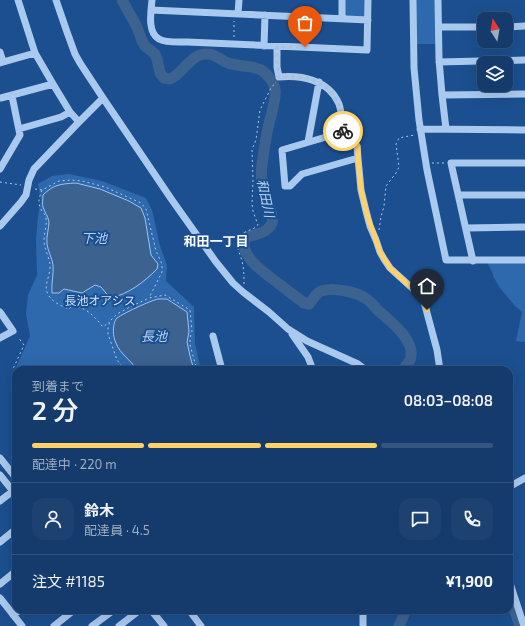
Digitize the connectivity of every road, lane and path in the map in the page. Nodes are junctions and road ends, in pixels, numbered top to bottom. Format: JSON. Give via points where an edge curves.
{"nodes":[{"id":1,"x":18,"y":0,"type":"edge"},
{"id":2,"x":56,"y":0,"type":"edge"},
{"id":3,"x":152,"y":0,"type":"edge"},
{"id":4,"x":239,"y":0,"type":"edge"},
{"id":5,"x":342,"y":0,"type":"edge"},
{"id":6,"x":368,"y":0,"type":"edge"},
{"id":7,"x":413,"y":0,"type":"edge"},
{"id":8,"x":438,"y":0,"type":"edge"},
{"id":9,"x":151,"y":10,"type":"junction"},
{"id":10,"x":236,"y":14,"type":"junction"},
{"id":11,"x":265,"y":15,"type":"junction"},
{"id":12,"x":342,"y":18,"type":"junction"},
{"id":13,"x":368,"y":20,"type":"junction"},
{"id":14,"x":513,"y":26,"type":"edge"},
{"id":15,"x":525,"y":26,"type":"edge"},
{"id":16,"x":439,"y":27,"type":"junction"},
{"id":17,"x":477,"y":27,"type":"edge"},
{"id":18,"x":234,"y":44,"type":"junction"},
{"id":19,"x":264,"y":46,"type":"junction"},
{"id":20,"x":277,"y":47,"type":"junction"},
{"id":21,"x":0,"y":52,"type":"edge"},
{"id":22,"x":35,"y":53,"type":"junction"},
{"id":23,"x":525,"y":60,"type":"edge"},
{"id":24,"x":439,"y":62,"type":"junction"},
{"id":25,"x":2,"y":63,"type":"edge"},
{"id":26,"x":319,"y":82,"type":"junction"},
{"id":27,"x":53,"y":84,"type":"junction"},
{"id":28,"x":276,"y":84,"type":"dead end"},
{"id":29,"x":525,"y":94,"type":"edge"},
{"id":30,"x":442,"y":95,"type":"junction"},
{"id":31,"x":12,"y":96,"type":"junction"},
{"id":32,"x":1,"y":98,"type":"dead end"},
{"id":33,"x":103,"y":98,"type":"junction"},
{"id":34,"x":70,"y":112,"type":"junction"},
{"id":35,"x":79,"y":122,"type":"junction"},
{"id":36,"x":19,"y":129,"type":"junction"},
{"id":37,"x":446,"y":129,"type":"junction"},
{"id":38,"x":525,"y":130,"type":"edge"},
{"id":39,"x":343,"y":132,"type":"junction"},
{"id":40,"x":420,"y":132,"type":"junction"},
{"id":41,"x":308,"y":142,"type":"junction"},
{"id":42,"x":358,"y":158,"type":"junction"},
{"id":43,"x":426,"y":162,"type":"junction"},
{"id":44,"x":451,"y":163,"type":"junction"},
{"id":45,"x":525,"y":163,"type":"edge"},
{"id":46,"x":0,"y":169,"type":"edge"},
{"id":47,"x":0,"y":182,"type":"edge"},
{"id":48,"x":27,"y":188,"type":"junction"},
{"id":49,"x":42,"y":190,"type":"junction"},
{"id":50,"x":459,"y":195,"type":"junction"},
{"id":51,"x":525,"y":195,"type":"edge"},
{"id":52,"x":3,"y":218,"type":"edge"},
{"id":53,"x":0,"y":226,"type":"edge"},
{"id":54,"x":525,"y":227,"type":"edge"},
{"id":55,"x":467,"y":228,"type":"junction"},
{"id":56,"x":376,"y":240,"type":"junction"},
{"id":57,"x":525,"y":260,"type":"edge"},
{"id":58,"x":473,"y":261,"type":"junction"},
{"id":59,"x":243,"y":292,"type":"junction"},
{"id":60,"x":150,"y":298,"type":"junction"},
{"id":61,"x":0,"y":312,"type":"edge"},
{"id":62,"x":110,"y":321,"type":"junction"},
{"id":63,"x":288,"y":330,"type":"junction"},
{"id":64,"x":13,"y":331,"type":"junction"},
{"id":65,"x":213,"y":336,"type":"dead end"},
{"id":66,"x":0,"y":338,"type":"edge"},
{"id":67,"x":14,"y":366,"type":"edge"},
{"id":68,"x":122,"y":366,"type":"edge"},
{"id":69,"x":196,"y":366,"type":"edge"},
{"id":70,"x":221,"y":366,"type":"edge"},
{"id":71,"x":311,"y":366,"type":"edge"},
{"id":72,"x":361,"y":366,"type":"edge"},
{"id":73,"x":440,"y":366,"type":"edge"},
{"id":74,"x":1,"y":460,"type":"edge"},
{"id":75,"x":12,"y":473,"type":"edge"},
{"id":76,"x":0,"y":475,"type":"edge"},
{"id":77,"x":525,"y":478,"type":"edge"},
{"id":78,"x":513,"y":485,"type":"edge"},
{"id":79,"x":12,"y":490,"type":"edge"},
{"id":80,"x":12,"y":494,"type":"edge"},
{"id":81,"x":0,"y":501,"type":"edge"},
{"id":82,"x":12,"y":532,"type":"edge"},
{"id":83,"x":0,"y":542,"type":"edge"},
{"id":84,"x":12,"y":574,"type":"edge"},
{"id":85,"x":0,"y":584,"type":"edge"},
{"id":86,"x":513,"y":592,"type":"edge"},
{"id":87,"x":0,"y":598,"type":"edge"},
{"id":88,"x":12,"y":614,"type":"edge"},
{"id":89,"x":69,"y":614,"type":"edge"},
{"id":90,"x":108,"y":614,"type":"edge"},
{"id":91,"x":136,"y":614,"type":"edge"},
{"id":92,"x":154,"y":614,"type":"edge"},
{"id":93,"x":192,"y":614,"type":"edge"},
{"id":94,"x":363,"y":614,"type":"edge"},
{"id":95,"x":13,"y":615,"type":"edge"},
{"id":96,"x":124,"y":625,"type":"edge"},
{"id":97,"x":22,"y":626,"type":"edge"},
{"id":98,"x":54,"y":626,"type":"edge"},
{"id":99,"x":92,"y":626,"type":"edge"},
{"id":100,"x":164,"y":626,"type":"edge"},
{"id":101,"x":201,"y":626,"type":"edge"},
{"id":102,"x":363,"y":626,"type":"edge"},
{"id":103,"x":524,"y":626,"type":"edge"}],
"edges":[{"from":1,"to":22,"type":"street"},
{"from":2,"to":33,"type":"street","via":[[75,54]]},
{"from":3,"to":9,"type":"street"},
{"from":4,"to":10,"type":"street"},
{"from":5,"to":12,"type":"street"},
{"from":6,"to":13,"type":"street"},
{"from":7,"to":40,"type":"street","via":[[414,68]]},
{"from":8,"to":16,"type":"street"},
{"from":9,"to":10,"type":"street"},
{"from":9,"to":18,"type":"street","via":[[151,28],[159,39]]},
{"from":10,"to":11,"type":"street"},
{"from":10,"to":18,"type":"path"},
{"from":11,"to":12,"type":"street"},
{"from":11,"to":19,"type":"street"},
{"from":12,"to":13,"type":"street"},
{"from":13,"to":20,"type":"street","via":[[367,50]]},
{"from":14,"to":15,"type":"street"},
{"from":16,"to":17,"type":"street"},
{"from":16,"to":24,"type":"street"},
{"from":18,"to":19,"type":"street"},
{"from":19,"to":20,"type":"street"},
{"from":20,"to":26,"type":"street","via":[[279,77],[302,77]]},
{"from":21,"to":25,"type":"street"},
{"from":22,"to":25,"type":"street"},
{"from":22,"to":27,"type":"street"},
{"from":23,"to":24,"type":"street"},
{"from":24,"to":30,"type":"street"},
{"from":26,"to":39,"type":"street","via":[[333,94],[339,104]]},
{"from":26,"to":41,"type":"street"},
{"from":27,"to":31,"type":"street"},
{"from":27,"to":34,"type":"street"},
{"from":28,"to":59,"type":"path","via":[[271,88],[260,110],[256,140],[252,149],[252,204],[258,224],[256,228],[243,232],[238,238],[244,274]]},
{"from":29,"to":30,"type":"street"},
{"from":30,"to":37,"type":"street"},
{"from":31,"to":32,"type":"street"},
{"from":31,"to":36,"type":"street"},
{"from":33,"to":35,"type":"street"},
{"from":33,"to":59,"type":"street","via":[[211,256]]},
{"from":34,"to":35,"type":"street"},
{"from":34,"to":36,"type":"street"},
{"from":35,"to":48,"type":"street","via":[[34,169]]},
{"from":36,"to":46,"type":"street","via":[[20,135]]},
{"from":37,"to":38,"type":"street"},
{"from":37,"to":40,"type":"street"},
{"from":39,"to":41,"type":"street"},
{"from":39,"to":42,"type":"street","via":[[358,146]]},
{"from":40,"to":43,"type":"street"},
{"from":40,"to":56,"type":"path","via":[[399,138],[396,144],[399,167],[386,186]]},
{"from":41,"to":42,"type":"street","via":[[282,150],[285,186],[290,186],[302,174]]},
{"from":42,"to":56,"type":"street","via":[[361,190]]},
{"from":43,"to":44,"type":"path"},
{"from":43,"to":58,"type":"street","via":[[446,260]]},
{"from":44,"to":45,"type":"street"},
{"from":44,"to":50,"type":"street"},
{"from":47,"to":48,"type":"path"},
{"from":48,"to":49,"type":"path"},
{"from":48,"to":52,"type":"street","via":[[22,202]]},
{"from":49,"to":60,"type":"path","via":[[59,181],[82,181],[105,187],[141,203],[146,209],[156,251],[162,264],[162,272]]},
{"from":49,"to":62,"type":"path","via":[[38,204],[46,216],[44,241],[50,263],[46,291],[49,297],[69,309],[73,305],[82,308],[92,314],[103,327]]},
{"from":50,"to":51,"type":"street"},
{"from":50,"to":55,"type":"street"},
{"from":52,"to":53,"type":"street"},
{"from":54,"to":55,"type":"street"},
{"from":55,"to":58,"type":"street"},
{"from":56,"to":73,"type":"street","via":[[390,268],[423,298],[438,350]]},
{"from":57,"to":58,"type":"street"},
{"from":59,"to":63,"type":"street"},
{"from":60,"to":62,"type":"path","via":[[117,314]]},
{"from":60,"to":69,"type":"path","via":[[165,295],[190,310],[190,344]]},
{"from":61,"to":64,"type":"street"},
{"from":62,"to":68,"type":"path","via":[[108,334],[117,360]]},
{"from":63,"to":71,"type":"street","via":[[308,357]]},
{"from":63,"to":72,"type":"street"},
{"from":64,"to":66,"type":"street"},
{"from":64,"to":67,"type":"path","via":[[24,345]]},
{"from":65,"to":70,"type":"street"},
{"from":74,"to":75,"type":"street"},
{"from":76,"to":79,"type":"street"},
{"from":77,"to":78,"type":"street"},
{"from":80,"to":81,"type":"street"},
{"from":82,"to":83,"type":"street"},
{"from":84,"to":85,"type":"street"},
{"from":86,"to":103,"type":"street"},
{"from":87,"to":88,"type":"street"},
{"from":89,"to":98,"type":"street"},
{"from":90,"to":99,"type":"street"},
{"from":91,"to":96,"type":"street"},
{"from":92,"to":100,"type":"street"},
{"from":93,"to":101,"type":"street"},
{"from":94,"to":102,"type":"street"},
{"from":95,"to":97,"type":"street"}]}
